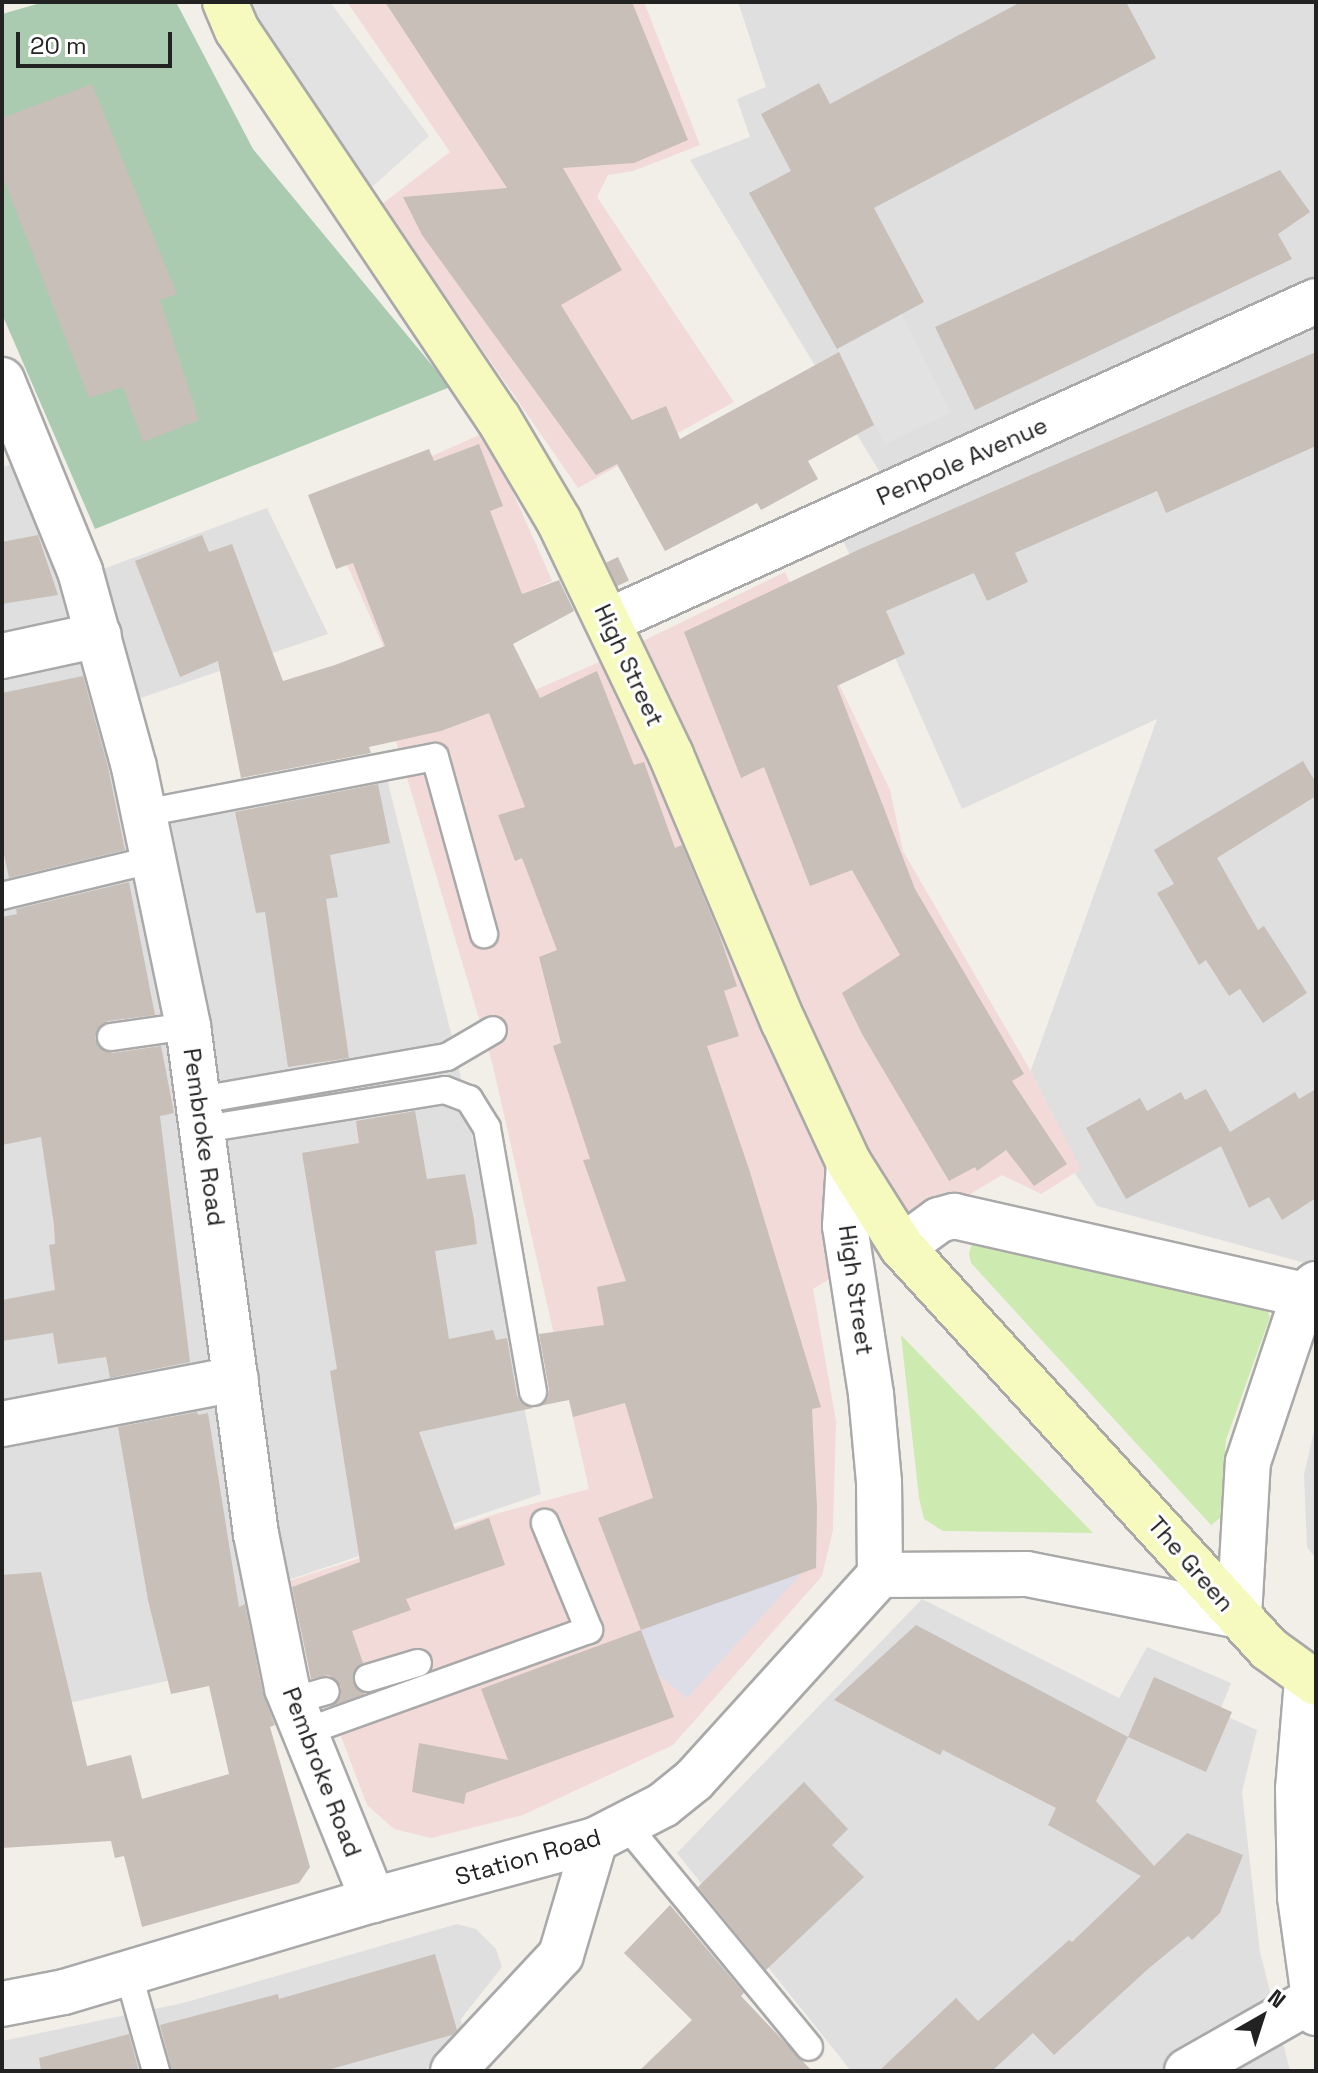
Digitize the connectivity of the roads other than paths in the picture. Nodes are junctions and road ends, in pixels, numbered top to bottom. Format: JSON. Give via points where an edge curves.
{"nodes":[{"id":1,"x":225,"y":2,"type":"edge"},
{"id":2,"x":1316,"y":301,"type":"edge"},
{"id":3,"x":2,"y":380,"type":"edge"},
{"id":4,"x":608,"y":621,"type":"junction"},
{"id":5,"x":99,"y":635,"type":"junction"},
{"id":6,"x":2,"y":656,"type":"edge"},
{"id":7,"x":144,"y":813,"type":"junction"},
{"id":8,"x":155,"y":859,"type":"junction"},
{"id":9,"x":2,"y":896,"type":"edge"},
{"id":10,"x":484,"y":934,"type":"dead end"},
{"id":11,"x":188,"y":1026,"type":"junction"},
{"id":12,"x":493,"y":1030,"type":"dead end"},
{"id":13,"x":111,"y":1037,"type":"dead end"},
{"id":14,"x":202,"y":1114,"type":"junction"},
{"id":15,"x":849,"y":1163,"type":"junction"},
{"id":16,"x":902,"y":1247,"type":"junction"},
{"id":17,"x":1307,"y":1313,"type":"edge"},
{"id":18,"x":236,"y":1379,"type":"junction"},
{"id":19,"x":533,"y":1392,"type":"dead end"},
{"id":20,"x":2,"y":1424,"type":"edge"},
{"id":21,"x":545,"y":1523,"type":"dead end"},
{"id":22,"x":880,"y":1575,"type":"junction"},
{"id":23,"x":1239,"y":1616,"type":"junction"},
{"id":24,"x":418,"y":1663,"type":"dead end"},
{"id":25,"x":368,"y":1678,"type":"dead end"},
{"id":26,"x":1312,"y":1682,"type":"edge"},
{"id":27,"x":308,"y":1708,"type":"junction"},
{"id":28,"x":611,"y":1833,"type":"junction"},
{"id":29,"x":373,"y":1900,"type":"junction"},
{"id":30,"x":128,"y":1972,"type":"junction"},
{"id":31,"x":2,"y":2004,"type":"edge"},
{"id":32,"x":1314,"y":2007,"type":"edge"},
{"id":33,"x":809,"y":2047,"type":"dead end"},
{"id":34,"x":156,"y":2071,"type":"edge"},
{"id":35,"x":453,"y":2071,"type":"edge"},
{"id":36,"x":1187,"y":2071,"type":"edge"}],
"edges":[{"from":1,"to":4,"type":"main road","name":"High Street","via":[[237,30],[498,418],[559,521]]},
{"from":2,"to":4,"type":"street","name":"Penpole Avenue"},
{"from":3,"to":5,"type":"street","name":"Pembroke Road","via":[[80,571]]},
{"from":4,"to":15,"type":"main road","name":"High Street"},
{"from":5,"to":6,"type":"street"},
{"from":5,"to":7,"type":"street","name":"Pembroke Road"},
{"from":7,"to":8,"type":"street","name":"Pembroke Road"},
{"from":7,"to":10,"type":"lane","via":[[435,757]]},
{"from":8,"to":9,"type":"lane"},
{"from":8,"to":11,"type":"street","name":"Pembroke Road"},
{"from":11,"to":13,"type":"lane"},
{"from":11,"to":14,"type":"street","name":"Pembroke Road"},
{"from":12,"to":14,"type":"lane","via":[[447,1057]]},
{"from":14,"to":18,"type":"street","name":"Pembroke Road"},
{"from":14,"to":19,"type":"lane","via":[[445,1090],[469,1099],[487,1128]]},
{"from":15,"to":16,"type":"main road","name":"The Green"},
{"from":15,"to":22,"type":"street","name":"High Street","via":[[845,1226],[871,1394]]},
{"from":16,"to":17,"type":"street","via":[[939,1220],[954,1216]]},
{"from":16,"to":23,"type":"main road","name":"The Green"},
{"from":17,"to":23,"type":"street","via":[[1248,1462]]},
{"from":18,"to":20,"type":"street"},
{"from":18,"to":27,"type":"street","name":"Pembroke Road","via":[[256,1534]]},
{"from":21,"to":27,"type":"lane","via":[[589,1630]]},
{"from":22,"to":23,"type":"street","name":"The Green","via":[[1027,1574]]},
{"from":22,"to":28,"type":"street","name":"Station Road","via":[[694,1780],[663,1805]]},
{"from":23,"to":26,"type":"main road","via":[[1269,1649]]},
{"from":24,"to":25,"type":"lane"},
{"from":26,"to":32,"type":"street","via":[[1298,1804],[1300,1897]]},
{"from":27,"to":29,"type":"street","name":"Pembroke Road"},
{"from":28,"to":29,"type":"street","name":"Station Road"},
{"from":28,"to":33,"type":"lane"},
{"from":28,"to":35,"type":"street","via":[[561,1955]]},
{"from":29,"to":30,"type":"street","name":"Station Road"},
{"from":30,"to":31,"type":"street","name":"Station Road"},
{"from":30,"to":34,"type":"lane"},
{"from":32,"to":36,"type":"street"}]}
